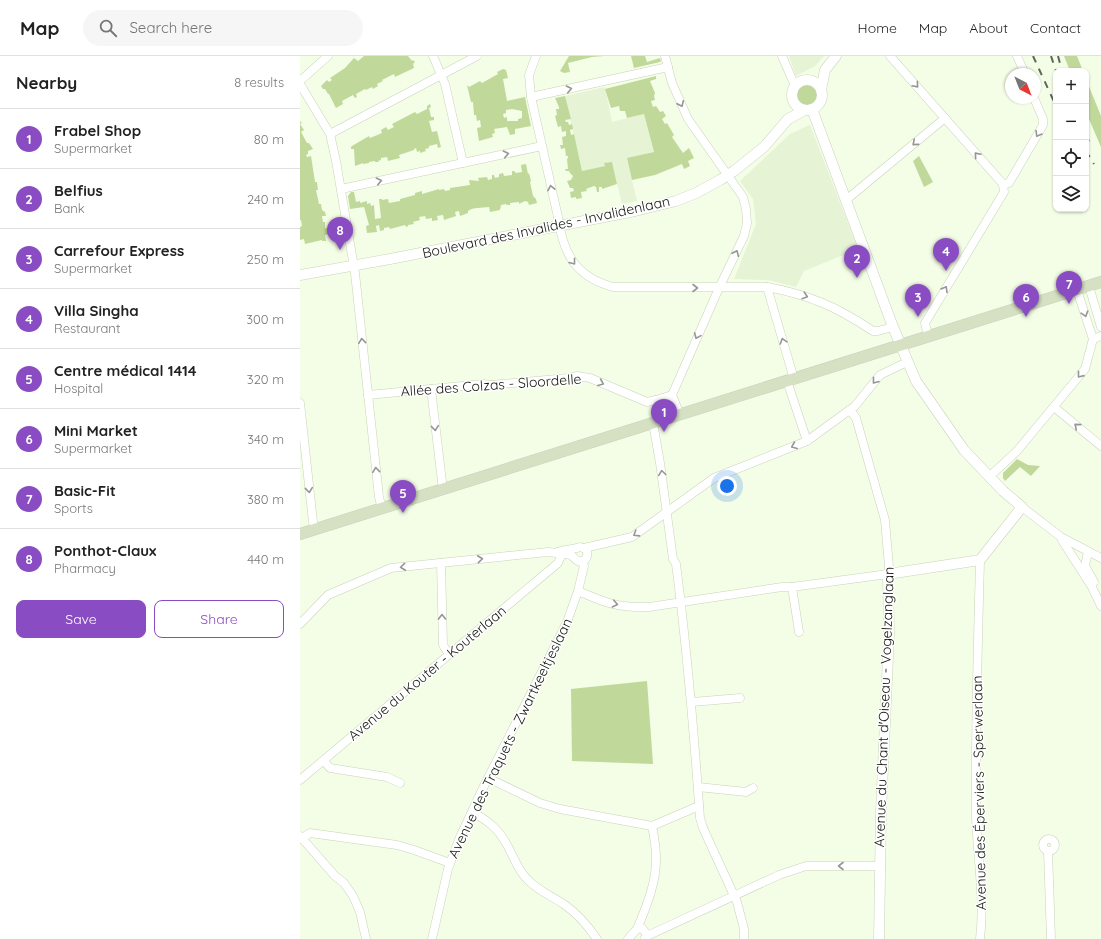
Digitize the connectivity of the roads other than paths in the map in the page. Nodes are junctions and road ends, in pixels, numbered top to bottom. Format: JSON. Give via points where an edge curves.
{"nodes":[{"id":1,"x":328,"y":56,"type":"edge"},
{"id":2,"x":433,"y":56,"type":"edge"},
{"id":3,"x":477,"y":56,"type":"edge"},
{"id":4,"x":536,"y":56,"type":"edge"},
{"id":5,"x":665,"y":56,"type":"edge"},
{"id":6,"x":782,"y":56,"type":"edge"},
{"id":7,"x":836,"y":56,"type":"edge"},
{"id":8,"x":890,"y":56,"type":"edge"},
{"id":9,"x":1017,"y":56,"type":"edge"},
{"id":10,"x":668,"y":67,"type":"junction"},
{"id":11,"x":1022,"y":68,"type":"edge"},
{"id":12,"x":825,"y":70,"type":"junction"},
{"id":13,"x":442,"y":75,"type":"junction"},
{"id":14,"x":808,"y":80,"type":"junction"},
{"id":15,"x":300,"y":82,"type":"edge"},
{"id":16,"x":795,"y":86,"type":"junction"},
{"id":17,"x":821,"y":90,"type":"junction"},
{"id":18,"x":531,"y":97,"type":"junction"},
{"id":19,"x":793,"y":99,"type":"junction"},
{"id":20,"x":1037,"y":104,"type":"edge"},
{"id":21,"x":809,"y":109,"type":"junction"},
{"id":22,"x":945,"y":118,"type":"junction"},
{"id":23,"x":788,"y":119,"type":"junction"},
{"id":24,"x":330,"y":134,"type":"junction"},
{"id":25,"x":542,"y":146,"type":"junction"},
{"id":26,"x":463,"y":163,"type":"junction"},
{"id":27,"x":728,"y":175,"type":"junction"},
{"id":28,"x":1003,"y":184,"type":"junction"},
{"id":29,"x":341,"y":189,"type":"junction"},
{"id":30,"x":846,"y":200,"type":"junction"},
{"id":31,"x":559,"y":226,"type":"junction"},
{"id":32,"x":354,"y":265,"type":"junction"},
{"id":33,"x":300,"y":275,"type":"edge"},
{"id":34,"x":1101,"y":282,"type":"edge"},
{"id":35,"x":1089,"y":286,"type":"junction"},
{"id":36,"x":767,"y":287,"type":"junction"},
{"id":37,"x":719,"y":288,"type":"junction"},
{"id":38,"x":1077,"y":290,"type":"junction"},
{"id":39,"x":893,"y":326,"type":"junction"},
{"id":40,"x":1101,"y":327,"type":"edge"},
{"id":41,"x":928,"y":336,"type":"junction"},
{"id":42,"x":1097,"y":338,"type":"edge"},
{"id":43,"x":900,"y":345,"type":"junction"},
{"id":44,"x":907,"y":362,"type":"junction"},
{"id":45,"x":791,"y":380,"type":"junction"},
{"id":46,"x":431,"y":389,"type":"junction"},
{"id":47,"x":368,"y":395,"type":"junction"},
{"id":48,"x":672,"y":395,"type":"junction"},
{"id":49,"x":656,"y":400,"type":"junction"},
{"id":50,"x":1054,"y":406,"type":"junction"},
{"id":51,"x":300,"y":407,"type":"edge"},
{"id":52,"x":850,"y":410,"type":"junction"},
{"id":53,"x":680,"y":415,"type":"junction"},
{"id":54,"x":658,"y":422,"type":"junction"},
{"id":55,"x":807,"y":441,"type":"junction"},
{"id":56,"x":1101,"y":446,"type":"edge"},
{"id":57,"x":989,"y":477,"type":"junction"},
{"id":58,"x":443,"y":490,"type":"junction"},
{"id":59,"x":1022,"y":507,"type":"junction"},
{"id":60,"x":382,"y":509,"type":"junction"},
{"id":61,"x":667,"y":512,"type":"junction"},
{"id":62,"x":315,"y":530,"type":"junction"},
{"id":63,"x":300,"y":534,"type":"edge"},
{"id":64,"x":1061,"y":537,"type":"junction"},
{"id":65,"x":1088,"y":552,"type":"junction"},
{"id":66,"x":574,"y":553,"type":"junction"},
{"id":67,"x":559,"y":554,"type":"junction"},
{"id":68,"x":585,"y":555,"type":"junction"},
{"id":69,"x":1101,"y":558,"type":"edge"},
{"id":70,"x":980,"y":560,"type":"junction"},
{"id":71,"x":441,"y":563,"type":"junction"},
{"id":72,"x":888,"y":574,"type":"junction"},
{"id":73,"x":792,"y":587,"type":"junction"},
{"id":74,"x":578,"y":591,"type":"junction"},
{"id":75,"x":1100,"y":599,"type":"edge"},
{"id":76,"x":681,"y":602,"type":"junction"},
{"id":77,"x":300,"y":624,"type":"edge"},
{"id":78,"x":799,"y":632,"type":"dead end"},
{"id":79,"x":449,"y":654,"type":"junction"},
{"id":80,"x":740,"y":698,"type":"dead end"},
{"id":81,"x":692,"y":702,"type":"junction"},
{"id":82,"x":324,"y":761,"type":"junction"},
{"id":83,"x":301,"y":778,"type":"edge"},
{"id":84,"x":488,"y":778,"type":"junction"},
{"id":85,"x":400,"y":783,"type":"dead end"},
{"id":86,"x":698,"y":787,"type":"junction"},
{"id":87,"x":753,"y":788,"type":"dead end"},
{"id":88,"x":699,"y":806,"type":"junction"},
{"id":89,"x":472,"y":812,"type":"junction"},
{"id":90,"x":652,"y":826,"type":"junction"},
{"id":91,"x":301,"y":837,"type":"edge"},
{"id":92,"x":1048,"y":851,"type":"dead end"},
{"id":93,"x":450,"y":863,"type":"junction"},
{"id":94,"x":880,"y":866,"type":"junction"},
{"id":95,"x":734,"y":896,"type":"junction"},
{"id":96,"x":637,"y":929,"type":"junction"},
{"id":97,"x":646,"y":937,"type":"edge"},
{"id":98,"x":1049,"y":937,"type":"edge"},
{"id":99,"x":366,"y":939,"type":"edge"},
{"id":100,"x":432,"y":939,"type":"edge"},
{"id":101,"x":597,"y":939,"type":"edge"},
{"id":102,"x":628,"y":939,"type":"edge"},
{"id":103,"x":744,"y":939,"type":"edge"},
{"id":104,"x":879,"y":939,"type":"edge"},
{"id":105,"x":980,"y":939,"type":"edge"}],
"edges":[{"from":1,"to":15,"type":"street"},
{"from":2,"to":13,"type":"street"},
{"from":3,"to":13,"type":"street"},
{"from":4,"to":18,"type":"street","via":[[529,75]]},
{"from":5,"to":10,"type":"street"},
{"from":6,"to":16,"type":"street"},
{"from":7,"to":12,"type":"street"},
{"from":8,"to":22,"type":"street","one_way":true},
{"from":9,"to":11,"type":"street"},
{"from":18,"to":10,"type":"street","one_way":true},
{"from":10,"to":27,"type":"street","one_way":true,"via":[[676,95],[688,119]]},
{"from":12,"to":14,"type":"street"},
{"from":12,"to":17,"type":"street"},
{"from":13,"to":24,"type":"street"},
{"from":13,"to":26,"type":"street"},
{"from":14,"to":16,"type":"street"},
{"from":14,"to":17,"type":"street","via":[[816,83]]},
{"from":15,"to":24,"type":"street"},
{"from":16,"to":19,"type":"street","via":[[792,92]]},
{"from":17,"to":21,"type":"street","via":[[818,105]]},
{"from":18,"to":25,"type":"street"},
{"from":19,"to":21,"type":"street","via":[[797,106]]},
{"from":19,"to":23,"type":"street","name":"Boulevard des Invalides - Invalidenlaan"},
{"from":20,"to":28,"type":"street","one_way":true,"via":[[1043,125],[1008,183]]},
{"from":21,"to":23,"type":"street","name":"Boulevard des Invalides - Invalidenlaan"},
{"from":21,"to":30,"type":"street"},
{"from":28,"to":22,"type":"street","one_way":true},
{"from":22,"to":30,"type":"street","one_way":true},
{"from":23,"to":27,"type":"street","name":"Boulevard des Invalides - Invalidenlaan","via":[[764,147]]},
{"from":24,"to":29,"type":"street"},
{"from":26,"to":25,"type":"street","one_way":true},
{"from":31,"to":25,"type":"street","one_way":true},
{"from":29,"to":26,"type":"street","one_way":true},
{"from":27,"to":31,"type":"street","name":"Boulevard des Invalides - Invalidenlaan","via":[[696,192],[658,206]]},
{"from":37,"to":27,"type":"street","one_way":true,"via":[[744,236],[747,223],[743,197]]},
{"from":41,"to":28,"type":"street","one_way":true,"via":[[925,323],[1004,192]]},
{"from":29,"to":32,"type":"street"},
{"from":30,"to":39,"type":"street"},
{"from":31,"to":32,"type":"street","name":"Boulevard des Invalides - Invalidenlaan"},
{"from":31,"to":37,"type":"street","one_way":true,"via":[[560,235],[575,265],[601,284],[626,288]]},
{"from":32,"to":33,"type":"street","name":"Boulevard des Invalides - Invalidenlaan"},
{"from":47,"to":32,"type":"street","one_way":true},
{"from":34,"to":35,"type":"main road"},
{"from":35,"to":38,"type":"main road"},
{"from":35,"to":40,"type":"street"},
{"from":36,"to":37,"type":"street"},
{"from":36,"to":39,"type":"street","one_way":true,"via":[[822,302],[873,331]]},
{"from":45,"to":36,"type":"street","one_way":true},
{"from":37,"to":48,"type":"street","one_way":true},
{"from":38,"to":41,"type":"main road"},
{"from":38,"to":42,"type":"street","one_way":true},
{"from":39,"to":43,"type":"street"},
{"from":41,"to":43,"type":"main road"},
{"from":42,"to":50,"type":"street","one_way":true,"via":[[1085,369]]},
{"from":43,"to":44,"type":"street"},
{"from":43,"to":45,"type":"main road"},
{"from":44,"to":52,"type":"street","one_way":true,"via":[[880,375]]},
{"from":44,"to":57,"type":"street","via":[[916,381],[944,423]]},
{"from":45,"to":53,"type":"main road"},
{"from":45,"to":55,"type":"street"},
{"from":46,"to":47,"type":"street","name":"Allée des Colzas - Sloordelle"},
{"from":46,"to":49,"type":"street","name":"Allée des Colzas - Sloordelle","one_way":true,"via":[[577,376],[590,378],[647,402]]},
{"from":46,"to":58,"type":"street","one_way":true},
{"from":60,"to":47,"type":"street","one_way":true},
{"from":48,"to":49,"type":"street"},
{"from":48,"to":53,"type":"street"},
{"from":49,"to":54,"type":"street"},
{"from":56,"to":50,"type":"street","one_way":true},
{"from":50,"to":57,"type":"street","via":[[1017,451]]},
{"from":51,"to":62,"type":"street","one_way":true,"via":[[312,522]]},
{"from":52,"to":55,"type":"street"},
{"from":52,"to":72,"type":"street","name":"Avenue du Chant d'Oiseau - Vogelzanglaan","via":[[856,418],[885,520]]},
{"from":53,"to":54,"type":"main road"},
{"from":54,"to":58,"type":"main road"},
{"from":61,"to":54,"type":"street","one_way":true,"via":[[655,430]]},
{"from":55,"to":61,"type":"street","one_way":true,"via":[[714,478]]},
{"from":57,"to":59,"type":"street"},
{"from":58,"to":60,"type":"main road"},
{"from":59,"to":64,"type":"street"},
{"from":59,"to":70,"type":"street"},
{"from":60,"to":62,"type":"main road"},
{"from":61,"to":68,"type":"street","one_way":true,"via":[[632,537],[600,544]]},
{"from":61,"to":76,"type":"street"},
{"from":62,"to":63,"type":"main road"},
{"from":64,"to":65,"type":"street"},
{"from":64,"to":75,"type":"street"},
{"from":65,"to":69,"type":"street"},
{"from":65,"to":75,"type":"street","via":[[1086,566]]},
{"from":66,"to":67,"type":"street","via":[[562,550]]},
{"from":66,"to":68,"type":"street","via":[[580,547]]},
{"from":66,"to":68,"type":"street","via":[[577,561]]},
{"from":71,"to":67,"type":"street","one_way":true,"via":[[548,552]]},
{"from":67,"to":79,"type":"street","name":"Avenue du Kouter - Kouterlaan","via":[[554,565]]},
{"from":68,"to":74,"type":"street","name":"Avenue des Traquets - Zwartkeeltjeslaan"},
{"from":70,"to":72,"type":"street"},
{"from":70,"to":105,"type":"street","name":"Avenue des Éperviers - Sperwerlaan","via":[[976,809]]},
{"from":71,"to":77,"type":"street","one_way":true,"via":[[391,568],[335,592]]},
{"from":79,"to":71,"type":"street","one_way":true,"via":[[443,645]]},
{"from":72,"to":73,"type":"street"},
{"from":72,"to":94,"type":"street","name":"Avenue du Chant d'Oiseau - Vogelzanglaan","via":[[889,634]]},
{"from":73,"to":76,"type":"street"},
{"from":73,"to":78,"type":"street"},
{"from":74,"to":76,"type":"street","one_way":true,"via":[[614,605],[632,607]]},
{"from":74,"to":84,"type":"street","name":"Avenue des Traquets - Zwartkeeltjeslaan","via":[[567,622]]},
{"from":76,"to":81,"type":"street"},
{"from":79,"to":82,"type":"street","name":"Avenue du Kouter - Kouterlaan"},
{"from":80,"to":81,"type":"street"},
{"from":81,"to":86,"type":"street"},
{"from":82,"to":83,"type":"street","name":"Avenue du Kouter - Kouterlaan"},
{"from":82,"to":85,"type":"street","via":[[330,768],[387,777]]},
{"from":84,"to":89,"type":"street","name":"Avenue des Traquets - Zwartkeeltjeslaan"},
{"from":84,"to":90,"type":"street","via":[[540,803],[560,809]]},
{"from":86,"to":87,"type":"street","via":[[746,792]]},
{"from":86,"to":88,"type":"street"},
{"from":88,"to":90,"type":"street"},
{"from":88,"to":95,"type":"street","via":[[703,828]]},
{"from":89,"to":93,"type":"street","name":"Avenue des Traquets - Zwartkeeltjeslaan"},
{"from":89,"to":101,"type":"street","via":[[498,830],[515,864],[528,881],[565,905]]},
{"from":90,"to":96,"type":"street","via":[[655,873]]},
{"from":91,"to":93,"type":"street","via":[[310,833],[397,845]]},
{"from":91,"to":99,"type":"street","via":[[353,896],[360,912]]},
{"from":92,"to":98,"type":"street"},
{"from":93,"to":100,"type":"street","name":"Avenue des Traquets - Zwartkeeltjeslaan","via":[[441,892]]},
{"from":94,"to":95,"type":"street","one_way":true,"via":[[806,866],[779,875]]},
{"from":94,"to":104,"type":"street","name":"Avenue du Chant d'Oiseau - Vogelzanglaan"},
{"from":95,"to":97,"type":"street"},
{"from":95,"to":103,"type":"street","via":[[744,929]]},
{"from":96,"to":97,"type":"street","via":[[642,928],[646,932]]},
{"from":96,"to":102,"type":"street"}]}
